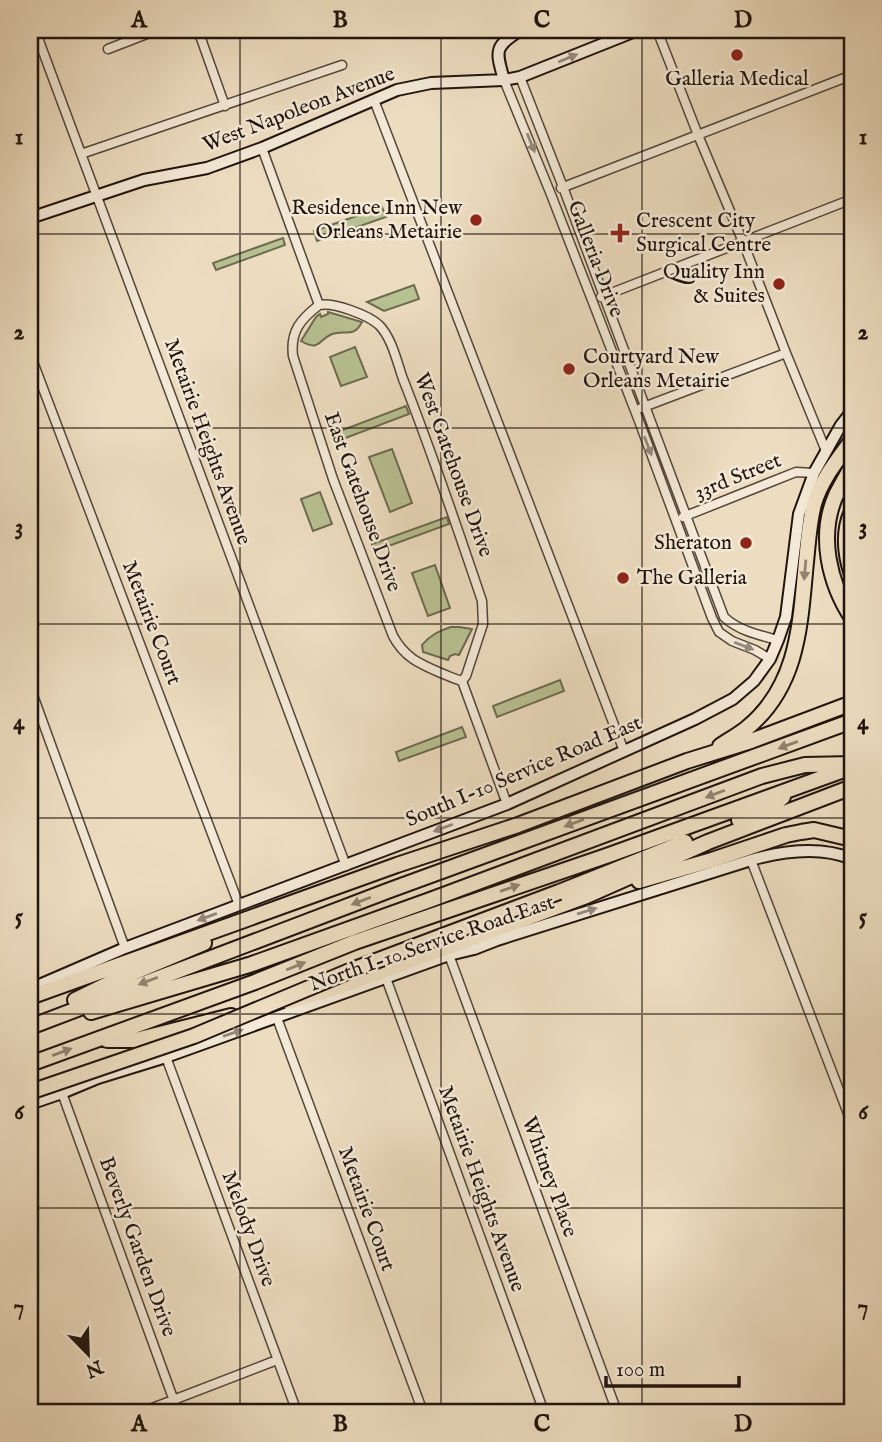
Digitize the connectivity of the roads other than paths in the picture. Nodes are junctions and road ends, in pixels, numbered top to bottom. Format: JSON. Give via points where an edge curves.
{"nodes":[{"id":1,"x":35,"y":30,"type":"edge"},
{"id":2,"x":158,"y":30,"type":"edge"},
{"id":3,"x":198,"y":30,"type":"edge"},
{"id":4,"x":521,"y":30,"type":"edge"},
{"id":5,"x":638,"y":30,"type":"edge"},
{"id":6,"x":657,"y":30,"type":"edge"},
{"id":7,"x":146,"y":32,"type":"edge"},
{"id":8,"x":108,"y":49,"type":"dead end"},
{"id":9,"x":342,"y":65,"type":"dead end"},
{"id":10,"x":852,"y":75,"type":"edge"},
{"id":11,"x":520,"y":77,"type":"junction"},
{"id":12,"x":504,"y":80,"type":"junction"},
{"id":13,"x":374,"y":100,"type":"junction"},
{"id":14,"x":225,"y":106,"type":"junction"},
{"id":15,"x":698,"y":135,"type":"junction"},
{"id":16,"x":262,"y":148,"type":"junction"},
{"id":17,"x":81,"y":154,"type":"junction"},
{"id":18,"x":563,"y":187,"type":"junction"},
{"id":19,"x":550,"y":192,"type":"junction"},
{"id":20,"x":97,"y":195,"type":"junction"},
{"id":21,"x":852,"y":199,"type":"edge"},
{"id":22,"x":30,"y":218,"type":"edge"},
{"id":23,"x":744,"y":242,"type":"junction"},
{"id":24,"x":604,"y":296,"type":"junction"},
{"id":25,"x":592,"y":301,"type":"junction"},
{"id":26,"x":319,"y":304,"type":"junction"},
{"id":27,"x":786,"y":353,"type":"junction"},
{"id":28,"x":30,"y":354,"type":"edge"},
{"id":29,"x":645,"y":406,"type":"junction"},
{"id":30,"x":635,"y":410,"type":"junction"},
{"id":31,"x":852,"y":411,"type":"edge"},
{"id":32,"x":852,"y":440,"type":"edge"},
{"id":33,"x":826,"y":451,"type":"junction"},
{"id":34,"x":852,"y":466,"type":"edge"},
{"id":35,"x":814,"y":473,"type":"junction"},
{"id":36,"x":852,"y":510,"type":"edge"},
{"id":37,"x":687,"y":516,"type":"junction"},
{"id":38,"x":676,"y":519,"type":"junction"},
{"id":39,"x":852,"y":575,"type":"edge"},
{"id":40,"x":852,"y":618,"type":"edge"},
{"id":41,"x":778,"y":640,"type":"junction"},
{"id":42,"x":770,"y":659,"type":"junction"},
{"id":43,"x":462,"y":681,"type":"junction"},
{"id":44,"x":30,"y":687,"type":"edge"},
{"id":45,"x":852,"y":703,"type":"edge"},
{"id":46,"x":852,"y":721,"type":"edge"},
{"id":47,"x":624,"y":751,"type":"junction"},
{"id":48,"x":687,"y":761,"type":"junction"},
{"id":49,"x":852,"y":765,"type":"edge"},
{"id":50,"x":852,"y":787,"type":"edge"},
{"id":51,"x":792,"y":789,"type":"junction"},
{"id":52,"x":507,"y":804,"type":"junction"},
{"id":53,"x":852,"y":839,"type":"edge"},
{"id":54,"x":756,"y":845,"type":"junction"},
{"id":55,"x":852,"y":848,"type":"edge"},
{"id":56,"x":852,"y":859,"type":"edge"},
{"id":57,"x":751,"y":860,"type":"junction"},
{"id":58,"x":346,"y":866,"type":"junction"},
{"id":59,"x":318,"y":895,"type":"junction"},
{"id":60,"x":584,"y":897,"type":"junction"},
{"id":61,"x":239,"y":905,"type":"junction"},
{"id":62,"x":125,"y":948,"type":"junction"},
{"id":63,"x":449,"y":955,"type":"junction"},
{"id":64,"x":386,"y":978,"type":"junction"},
{"id":65,"x":30,"y":989,"type":"edge"},
{"id":66,"x":30,"y":997,"type":"edge"},
{"id":67,"x":277,"y":1017,"type":"junction"},
{"id":68,"x":30,"y":1027,"type":"edge"},
{"id":69,"x":94,"y":1040,"type":"junction"},
{"id":70,"x":166,"y":1057,"type":"junction"},
{"id":71,"x":30,"y":1064,"type":"edge"},
{"id":72,"x":30,"y":1093,"type":"edge"},
{"id":73,"x":62,"y":1093,"type":"junction"},
{"id":74,"x":30,"y":1104,"type":"edge"},
{"id":75,"x":852,"y":1124,"type":"edge"},
{"id":76,"x":277,"y":1360,"type":"junction"},
{"id":77,"x":173,"y":1400,"type":"junction"},
{"id":78,"x":30,"y":1407,"type":"edge"},
{"id":79,"x":32,"y":1412,"type":"edge"},
{"id":80,"x":142,"y":1412,"type":"edge"},
{"id":81,"x":178,"y":1412,"type":"edge"},
{"id":82,"x":297,"y":1412,"type":"edge"},
{"id":83,"x":423,"y":1412,"type":"edge"},
{"id":84,"x":544,"y":1412,"type":"edge"},
{"id":85,"x":617,"y":1412,"type":"edge"}],
"edges":[{"from":1,"to":17,"type":"street","name":"Metairie Heights Avenue"},
{"from":2,"to":7,"type":"street"},
{"from":3,"to":14,"type":"street"},
{"from":4,"to":12,"type":"street","via":[[504,40],[499,50]]},
{"from":11,"to":5,"type":"street","name":"West Napoleon Avenue","one_way":true},
{"from":6,"to":15,"type":"street"},
{"from":7,"to":8,"type":"street"},
{"from":9,"to":14,"type":"street"},
{"from":10,"to":15,"type":"street","name":"Galleria Drive"},
{"from":11,"to":12,"type":"street","name":"West Napoleon Avenue"},
{"from":11,"to":18,"type":"street","name":"Galleria Drive"},
{"from":12,"to":13,"type":"street","name":"West Napoleon Avenue","via":[[431,83]]},
{"from":12,"to":19,"type":"street","name":"Galleria Drive","one_way":true},
{"from":13,"to":16,"type":"street","name":"West Napoleon Avenue"},
{"from":13,"to":47,"type":"street"},
{"from":14,"to":17,"type":"street"},
{"from":15,"to":18,"type":"street","name":"Galleria Drive"},
{"from":15,"to":23,"type":"street"},
{"from":16,"to":20,"type":"street","name":"West Napoleon Avenue","via":[[207,168]]},
{"from":16,"to":26,"type":"street"},
{"from":17,"to":20,"type":"street","name":"Metairie Heights Avenue"},
{"from":18,"to":19,"type":"street"},
{"from":18,"to":24,"type":"street","name":"Galleria Drive"},
{"from":19,"to":25,"type":"street","name":"Galleria Drive"},
{"from":20,"to":22,"type":"street","name":"West Napoleon Avenue"},
{"from":20,"to":58,"type":"street","name":"Metairie Heights Avenue"},
{"from":21,"to":23,"type":"street"},
{"from":23,"to":24,"type":"street"},
{"from":23,"to":27,"type":"street"},
{"from":24,"to":25,"type":"street"},
{"from":24,"to":29,"type":"street","name":"Galleria Drive"},
{"from":25,"to":30,"type":"street","name":"Galleria Drive"},
{"from":26,"to":43,"type":"street","name":"West Gatehouse Drive","via":[[338,306],[379,325],[415,407],[482,601],[481,635]]},
{"from":26,"to":43,"type":"street","name":"East Gatehouse Drive","via":[[299,325],[292,345],[333,479],[399,647],[416,662]]},
{"from":27,"to":29,"type":"street"},
{"from":27,"to":33,"type":"street"},
{"from":28,"to":61,"type":"street","name":"Metairie Court"},
{"from":29,"to":30,"type":"street"},
{"from":29,"to":37,"type":"street","name":"Galleria Drive"},
{"from":30,"to":38,"type":"street","name":"Galleria Drive","one_way":true},
{"from":31,"to":33,"type":"street","name":"South I-10 Service Road East"},
{"from":32,"to":48,"type":"highway","one_way":true,"via":[[828,473],[815,502],[797,642],[789,670],[772,700],[747,727],[719,747]]},
{"from":33,"to":35,"type":"street","name":"South I-10 Service Road East"},
{"from":34,"to":40,"type":"highway","via":[[835,498],[827,554],[839,596]]},
{"from":35,"to":37,"type":"street","name":"33rd Street","via":[[796,472]]},
{"from":35,"to":41,"type":"street","name":"South I-10 Service Road East","via":[[799,514],[786,617]]},
{"from":36,"to":39,"type":"highway","via":[[845,549]]},
{"from":37,"to":38,"type":"street","name":"33rd Street"},
{"from":37,"to":41,"type":"street","name":"Galleria Drive","via":[[724,617],[750,633]]},
{"from":38,"to":42,"type":"street","name":"Galleria Drive","one_way":true,"via":[[719,632]]},
{"from":41,"to":42,"type":"street","name":"South I-10 Service Road East"},
{"from":42,"to":47,"type":"street","name":"South I-10 Service Road East","via":[[733,699]]},
{"from":43,"to":52,"type":"street"},
{"from":44,"to":62,"type":"street"},
{"from":45,"to":48,"type":"highway"},
{"from":46,"to":68,"type":"highway","one_way":true,"via":[[377,894]]},
{"from":47,"to":52,"type":"street","name":"South I-10 Service Road East"},
{"from":48,"to":59,"type":"highway"},
{"from":49,"to":51,"type":"highway"},
{"from":49,"to":68,"type":"highway","one_way":true,"via":[[805,765],[762,776],[249,965]]},
{"from":50,"to":60,"type":"highway","via":[[708,842]]},
{"from":69,"to":51,"type":"highway","one_way":true,"via":[[379,933]]},
{"from":51,"to":72,"type":"highway","bridge":true,"via":[[768,809],[194,1036]]},
{"from":52,"to":58,"type":"street","name":"South I-10 Service Road East","one_way":true},
{"from":53,"to":54,"type":"highway","via":[[814,830]]},
{"from":54,"to":55,"type":"highway","via":[[800,839]]},
{"from":54,"to":60,"type":"highway"},
{"from":56,"to":57,"type":"street","name":"North I-10 Service Road East","via":[[824,851]]},
{"from":63,"to":57,"type":"street","name":"North I-10 Service Road East","one_way":true},
{"from":57,"to":75,"type":"street"},
{"from":58,"to":61,"type":"street","name":"South I-10 Service Road East"},
{"from":59,"to":66,"type":"highway"},
{"from":59,"to":68,"type":"highway","via":[[118,979]]},
{"from":60,"to":69,"type":"highway","via":[[345,985],[255,1012],[136,1040]]},
{"from":61,"to":62,"type":"street","name":"South I-10 Service Road East","one_way":true},
{"from":62,"to":65,"type":"street","name":"South I-10 Service Road East"},
{"from":63,"to":64,"type":"street","name":"North I-10 Service Road East"},
{"from":63,"to":85,"type":"street","name":"Whitney Place"},
{"from":64,"to":67,"type":"street","name":"North I-10 Service Road East"},
{"from":64,"to":84,"type":"street","name":"Metairie Heights Avenue"},
{"from":70,"to":67,"type":"street","name":"North I-10 Service Road East","one_way":true},
{"from":67,"to":83,"type":"street","name":"Metairie Court"},
{"from":71,"to":69,"type":"highway","one_way":true},
{"from":70,"to":73,"type":"street","name":"North I-10 Service Road East"},
{"from":70,"to":76,"type":"street","name":"Melody Drive"},
{"from":73,"to":74,"type":"street","name":"North I-10 Service Road East"},
{"from":73,"to":77,"type":"street","name":"Beverly Garden Drive"},
{"from":76,"to":77,"type":"street"},
{"from":76,"to":82,"type":"street","name":"Melody Drive"},
{"from":77,"to":80,"type":"street"},
{"from":77,"to":81,"type":"street","name":"Beverly Garden Drive"},
{"from":78,"to":79,"type":"street"}]}
